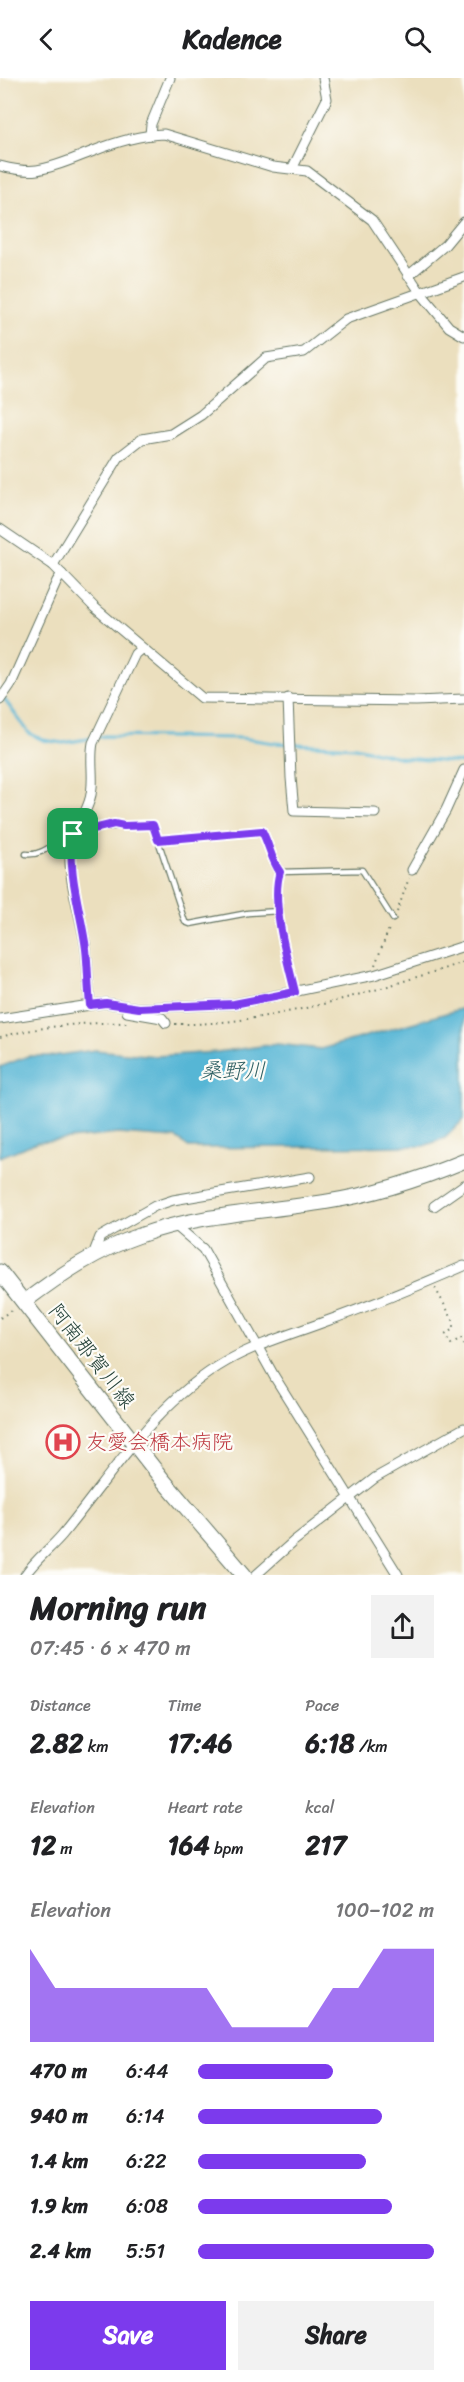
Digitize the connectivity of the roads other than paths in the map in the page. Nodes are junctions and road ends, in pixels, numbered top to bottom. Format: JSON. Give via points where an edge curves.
{"nodes":[{"id":1,"x":170,"y":78,"type":"edge"},
{"id":2,"x":323,"y":78,"type":"edge"},
{"id":3,"x":150,"y":135,"type":"junction"},
{"id":4,"x":0,"y":166,"type":"edge"},
{"id":5,"x":292,"y":169,"type":"junction"},
{"id":6,"x":464,"y":222,"type":"edge"},
{"id":7,"x":408,"y":276,"type":"junction"},
{"id":8,"x":464,"y":277,"type":"edge"},
{"id":9,"x":420,"y":292,"type":"junction"},
{"id":10,"x":464,"y":336,"type":"edge"},
{"id":11,"x":0,"y":529,"type":"edge"},
{"id":12,"x":53,"y":565,"type":"junction"},
{"id":13,"x":62,"y":574,"type":"junction"},
{"id":14,"x":142,"y":648,"type":"junction"},
{"id":15,"x":288,"y":698,"type":"junction"},
{"id":16,"x":464,"y":699,"type":"edge"},
{"id":17,"x":0,"y":700,"type":"edge"},
{"id":18,"x":464,"y":770,"type":"edge"},
{"id":19,"x":375,"y":813,"type":"dead end"},
{"id":20,"x":73,"y":834,"type":"junction"},
{"id":21,"x":158,"y":840,"type":"junction"},
{"id":22,"x":26,"y":854,"type":"dead end"},
{"id":23,"x":412,"y":870,"type":"dead end"},
{"id":24,"x":280,"y":872,"type":"junction"},
{"id":25,"x":279,"y":911,"type":"junction"},
{"id":26,"x":393,"y":919,"type":"dead end"},
{"id":27,"x":464,"y":946,"type":"edge"},
{"id":28,"x":295,"y":992,"type":"junction"},
{"id":29,"x":90,"y":1005,"type":"junction"},
{"id":30,"x":0,"y":1019,"type":"edge"},
{"id":31,"x":166,"y":1023,"type":"dead end"},
{"id":32,"x":464,"y":1161,"type":"edge"},
{"id":33,"x":310,"y":1177,"type":"dead end"},
{"id":34,"x":464,"y":1185,"type":"edge"},
{"id":35,"x":434,"y":1206,"type":"dead end"},
{"id":36,"x":175,"y":1225,"type":"junction"},
{"id":37,"x":93,"y":1255,"type":"junction"},
{"id":38,"x":464,"y":1266,"type":"edge"},
{"id":39,"x":0,"y":1272,"type":"edge"},
{"id":40,"x":19,"y":1296,"type":"junction"},
{"id":41,"x":257,"y":1347,"type":"junction"},
{"id":42,"x":464,"y":1428,"type":"edge"},
{"id":43,"x":133,"y":1443,"type":"junction"},
{"id":44,"x":348,"y":1498,"type":"junction"},
{"id":45,"x":25,"y":1575,"type":"edge"},
{"id":46,"x":244,"y":1575,"type":"edge"},
{"id":47,"x":256,"y":1575,"type":"edge"},
{"id":48,"x":398,"y":1575,"type":"edge"}],
"edges":[{"from":1,"to":3,"type":"street"},
{"from":2,"to":5,"type":"street","via":[[327,99]]},
{"from":3,"to":4,"type":"street","via":[[35,170]]},
{"from":3,"to":5,"type":"street","via":[[164,134],[273,167]]},
{"from":5,"to":7,"type":"street","via":[[307,171],[372,220]]},
{"from":6,"to":7,"type":"street"},
{"from":7,"to":9,"type":"street"},
{"from":8,"to":9,"type":"street"},
{"from":9,"to":10,"type":"street","via":[[449,327]]},
{"from":9,"to":12,"type":"street","via":[[346,319],[304,352],[266,358],[201,415],[171,434],[142,439],[119,457]]},
{"from":11,"to":12,"type":"street"},
{"from":12,"to":13,"type":"street"},
{"from":13,"to":14,"type":"street"},
{"from":13,"to":17,"type":"street","via":[[6,695]]},
{"from":14,"to":15,"type":"street","via":[[202,698]]},
{"from":14,"to":20,"type":"street","via":[[135,654],[93,743],[91,796]]},
{"from":15,"to":16,"type":"street"},
{"from":15,"to":19,"type":"street","via":[[294,811]]},
{"from":18,"to":23,"type":"street"},
{"from":20,"to":21,"type":"lane","via":[[114,824],[153,825]]},
{"from":20,"to":22,"type":"lane"},
{"from":20,"to":29,"type":"street","via":[[71,865],[86,949]]},
{"from":21,"to":24,"type":"lane","via":[[262,831]]},
{"from":21,"to":25,"type":"lane","via":[[185,922]]},
{"from":24,"to":25,"type":"lane"},
{"from":24,"to":26,"type":"lane","via":[[362,870]]},
{"from":25,"to":28,"type":"lane"},
{"from":27,"to":28,"type":"street","via":[[374,975]]},
{"from":28,"to":29,"type":"street","via":[[234,1004],[139,1008]]},
{"from":29,"to":30,"type":"street"},
{"from":29,"to":31,"type":"street","via":[[162,1018]]},
{"from":32,"to":36,"type":"street","via":[[327,1202]]},
{"from":33,"to":37,"type":"street","via":[[164,1203],[100,1237]]},
{"from":34,"to":35,"type":"street"},
{"from":36,"to":37,"type":"street"},
{"from":36,"to":41,"type":"street","via":[[203,1248]]},
{"from":37,"to":40,"type":"street"},
{"from":38,"to":41,"type":"street","via":[[394,1297]]},
{"from":39,"to":40,"type":"main road","name":"阿南那賀川線"},
{"from":40,"to":43,"type":"main road","name":"阿南那賀川線"},
{"from":41,"to":43,"type":"street","via":[[229,1360],[183,1392]]},
{"from":41,"to":44,"type":"street"},
{"from":42,"to":44,"type":"street","via":[[375,1478]]},
{"from":43,"to":45,"type":"street"},
{"from":43,"to":46,"type":"main road","name":"阿南那賀川線"},
{"from":44,"to":47,"type":"street"},
{"from":44,"to":48,"type":"street"}]}
